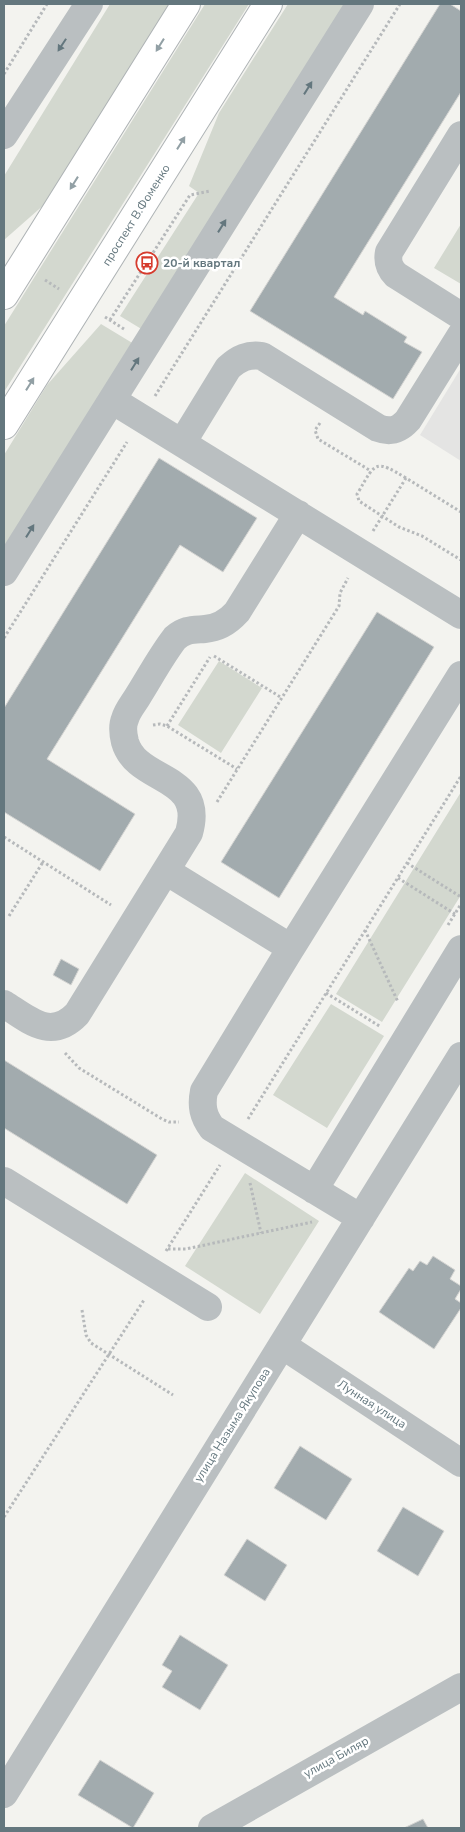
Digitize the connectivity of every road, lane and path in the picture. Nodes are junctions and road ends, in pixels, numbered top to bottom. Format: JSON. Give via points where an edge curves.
{"nodes":[{"id":1,"x":48,"y":4,"type":"edge"},
{"id":2,"x":89,"y":4,"type":"edge"},
{"id":3,"x":186,"y":4,"type":"edge"},
{"id":4,"x":268,"y":4,"type":"edge"},
{"id":5,"x":360,"y":4,"type":"edge"},
{"id":6,"x":400,"y":4,"type":"edge"},
{"id":7,"x":4,"y":74,"type":"edge"},
{"id":8,"x":4,"y":135,"type":"edge"},
{"id":9,"x":461,"y":135,"type":"edge"},
{"id":10,"x":44,"y":279,"type":"dead end"},
{"id":11,"x":66,"y":293,"type":"dead end"},
{"id":12,"x":4,"y":296,"type":"edge"},
{"id":13,"x":461,"y":316,"type":"edge"},
{"id":14,"x":105,"y":318,"type":"dead end"},
{"id":15,"x":131,"y":334,"type":"dead end"},
{"id":16,"x":461,"y":335,"type":"edge"},
{"id":17,"x":112,"y":400,"type":"junction"},
{"id":18,"x":334,"y":400,"type":"junction"},
{"id":19,"x":142,"y":418,"type":"junction"},
{"id":20,"x":4,"y":426,"type":"edge"},
{"id":21,"x":182,"y":442,"type":"junction"},
{"id":22,"x":371,"y":471,"type":"junction"},
{"id":23,"x":406,"y":478,"type":"junction"},
{"id":24,"x":461,"y":512,"type":"edge"},
{"id":25,"x":298,"y":514,"type":"junction"},
{"id":26,"x":382,"y":516,"type":"junction"},
{"id":27,"x":363,"y":554,"type":"junction"},
{"id":28,"x":461,"y":560,"type":"edge"},
{"id":29,"x":4,"y":572,"type":"edge"},
{"id":30,"x":461,"y":615,"type":"edge"},
{"id":31,"x":4,"y":638,"type":"edge"},
{"id":32,"x":461,"y":675,"type":"edge"},
{"id":33,"x":282,"y":698,"type":"junction"},
{"id":34,"x":167,"y":726,"type":"junction"},
{"id":35,"x":124,"y":736,"type":"junction"},
{"id":36,"x":237,"y":769,"type":"junction"},
{"id":37,"x":461,"y":776,"type":"edge"},
{"id":38,"x":192,"y":812,"type":"junction"},
{"id":39,"x":4,"y":837,"type":"edge"},
{"id":40,"x":43,"y":862,"type":"junction"},
{"id":41,"x":407,"y":863,"type":"junction"},
{"id":42,"x":166,"y":871,"type":"junction"},
{"id":43,"x":398,"y":878,"type":"junction"},
{"id":44,"x":461,"y":897,"type":"edge"},
{"id":45,"x":455,"y":914,"type":"dead end"},
{"id":46,"x":9,"y":916,"type":"dead end"},
{"id":47,"x":135,"y":920,"type":"junction"},
{"id":48,"x":365,"y":930,"type":"junction"},
{"id":49,"x":292,"y":948,"type":"junction"},
{"id":50,"x":461,"y":949,"type":"edge"},
{"id":51,"x":326,"y":993,"type":"junction"},
{"id":52,"x":4,"y":1004,"type":"edge"},
{"id":53,"x":399,"y":1005,"type":"dead end"},
{"id":54,"x":52,"y":1028,"type":"junction"},
{"id":55,"x":404,"y":1042,"type":"junction"},
{"id":56,"x":457,"y":1073,"type":"edge"},
{"id":57,"x":203,"y":1112,"type":"junction"},
{"id":58,"x":238,"y":1144,"type":"junction"},
{"id":59,"x":4,"y":1181,"type":"edge"},
{"id":60,"x":314,"y":1190,"type":"junction"},
{"id":61,"x":361,"y":1218,"type":"junction"},
{"id":62,"x":312,"y":1222,"type":"dead end"},
{"id":63,"x":261,"y":1234,"type":"junction"},
{"id":64,"x":168,"y":1249,"type":"junction"},
{"id":65,"x":156,"y":1275,"type":"junction"},
{"id":66,"x":208,"y":1307,"type":"dead end"},
{"id":67,"x":82,"y":1310,"type":"dead end"},
{"id":68,"x":282,"y":1345,"type":"junction"},
{"id":69,"x":109,"y":1354,"type":"junction"},
{"id":70,"x":173,"y":1395,"type":"dead end"},
{"id":71,"x":461,"y":1463,"type":"edge"},
{"id":72,"x":4,"y":1517,"type":"edge"},
{"id":73,"x":461,"y":1687,"type":"edge"},
{"id":74,"x":4,"y":1794,"type":"edge"},
{"id":75,"x":212,"y":1828,"type":"edge"}],
"edges":[{"from":1,"to":7,"type":"path"},
{"from":2,"to":8,"type":"street","one_way":true},
{"from":3,"to":12,"type":"main road","one_way":true},
{"from":20,"to":4,"type":"main road","name":"проспект В.Фоменко","one_way":true},
{"from":17,"to":5,"type":"street","one_way":true},
{"from":6,"to":19,"type":"path"},
{"from":9,"to":13,"type":"street","via":[[388,258],[390,270],[396,275]]},
{"from":10,"to":11,"type":"path"},
{"from":14,"to":15,"type":"path"},
{"from":16,"to":18,"type":"street","via":[[408,420],[396,430],[378,428]]},
{"from":17,"to":19,"type":"street"},
{"from":29,"to":17,"type":"street","one_way":true},
{"from":18,"to":21,"type":"street","via":[[262,356],[245,356],[228,368]]},
{"from":18,"to":22,"type":"path","via":[[315,430],[317,437]]},
{"from":19,"to":21,"type":"street"},
{"from":19,"to":31,"type":"path"},
{"from":21,"to":25,"type":"street"},
{"from":22,"to":23,"type":"path","via":[[377,466],[386,466]]},
{"from":22,"to":26,"type":"path","via":[[358,497],[362,504]]},
{"from":23,"to":24,"type":"path"},
{"from":23,"to":26,"type":"path"},
{"from":25,"to":27,"type":"street"},
{"from":25,"to":35,"type":"street","via":[[231,619],[213,628],[186,630],[175,638],[125,718]]},
{"from":26,"to":27,"type":"path"},
{"from":26,"to":28,"type":"path"},
{"from":27,"to":30,"type":"street"},
{"from":27,"to":33,"type":"path","via":[[341,591],[339,606]]},
{"from":32,"to":49,"type":"street"},
{"from":33,"to":34,"type":"path","via":[[212,654]]},
{"from":33,"to":36,"type":"path"},
{"from":34,"to":35,"type":"path","via":[[154,725]]},
{"from":34,"to":36,"type":"path"},
{"from":35,"to":38,"type":"street","via":[[136,760],[180,788]]},
{"from":36,"to":38,"type":"path","via":[[218,800],[203,810]]},
{"from":37,"to":41,"type":"path"},
{"from":38,"to":42,"type":"street","via":[[189,833]]},
{"from":39,"to":40,"type":"path"},
{"from":40,"to":46,"type":"path"},
{"from":40,"to":47,"type":"path"},
{"from":41,"to":43,"type":"path"},
{"from":41,"to":44,"type":"path"},
{"from":42,"to":47,"type":"street"},
{"from":42,"to":49,"type":"street"},
{"from":43,"to":45,"type":"path"},
{"from":43,"to":48,"type":"path"},
{"from":47,"to":54,"type":"street","via":[[77,1014],[70,1021]]},
{"from":48,"to":51,"type":"path"},
{"from":48,"to":53,"type":"path"},
{"from":49,"to":57,"type":"street","via":[[204,1091]]},
{"from":50,"to":55,"type":"street"},
{"from":51,"to":55,"type":"path"},
{"from":51,"to":58,"type":"path"},
{"from":52,"to":54,"type":"street","via":[[39,1026]]},
{"from":54,"to":57,"type":"path","via":[[66,1054],[79,1068],[162,1119],[176,1122]]},
{"from":55,"to":60,"type":"street"},
{"from":56,"to":61,"type":"street","name":"улица Назыма Якупова"},
{"from":57,"to":58,"type":"street","via":[[212,1128]]},
{"from":58,"to":60,"type":"street"},
{"from":58,"to":63,"type":"path"},
{"from":58,"to":64,"type":"path"},
{"from":59,"to":65,"type":"street"},
{"from":60,"to":61,"type":"street"},
{"from":61,"to":68,"type":"street","name":"улица Назыма Якупова"},
{"from":62,"to":63,"type":"path"},
{"from":63,"to":64,"type":"path","via":[[180,1250]]},
{"from":64,"to":65,"type":"path"},
{"from":65,"to":66,"type":"street"},
{"from":65,"to":69,"type":"path"},
{"from":67,"to":69,"type":"path","via":[[91,1343]]},
{"from":68,"to":71,"type":"street","name":"Лунная улица"},
{"from":68,"to":74,"type":"street","name":"улица Назыма Якупова"},
{"from":69,"to":70,"type":"path"},
{"from":69,"to":72,"type":"path"},
{"from":73,"to":75,"type":"street","name":"улица Биляр"}]}
